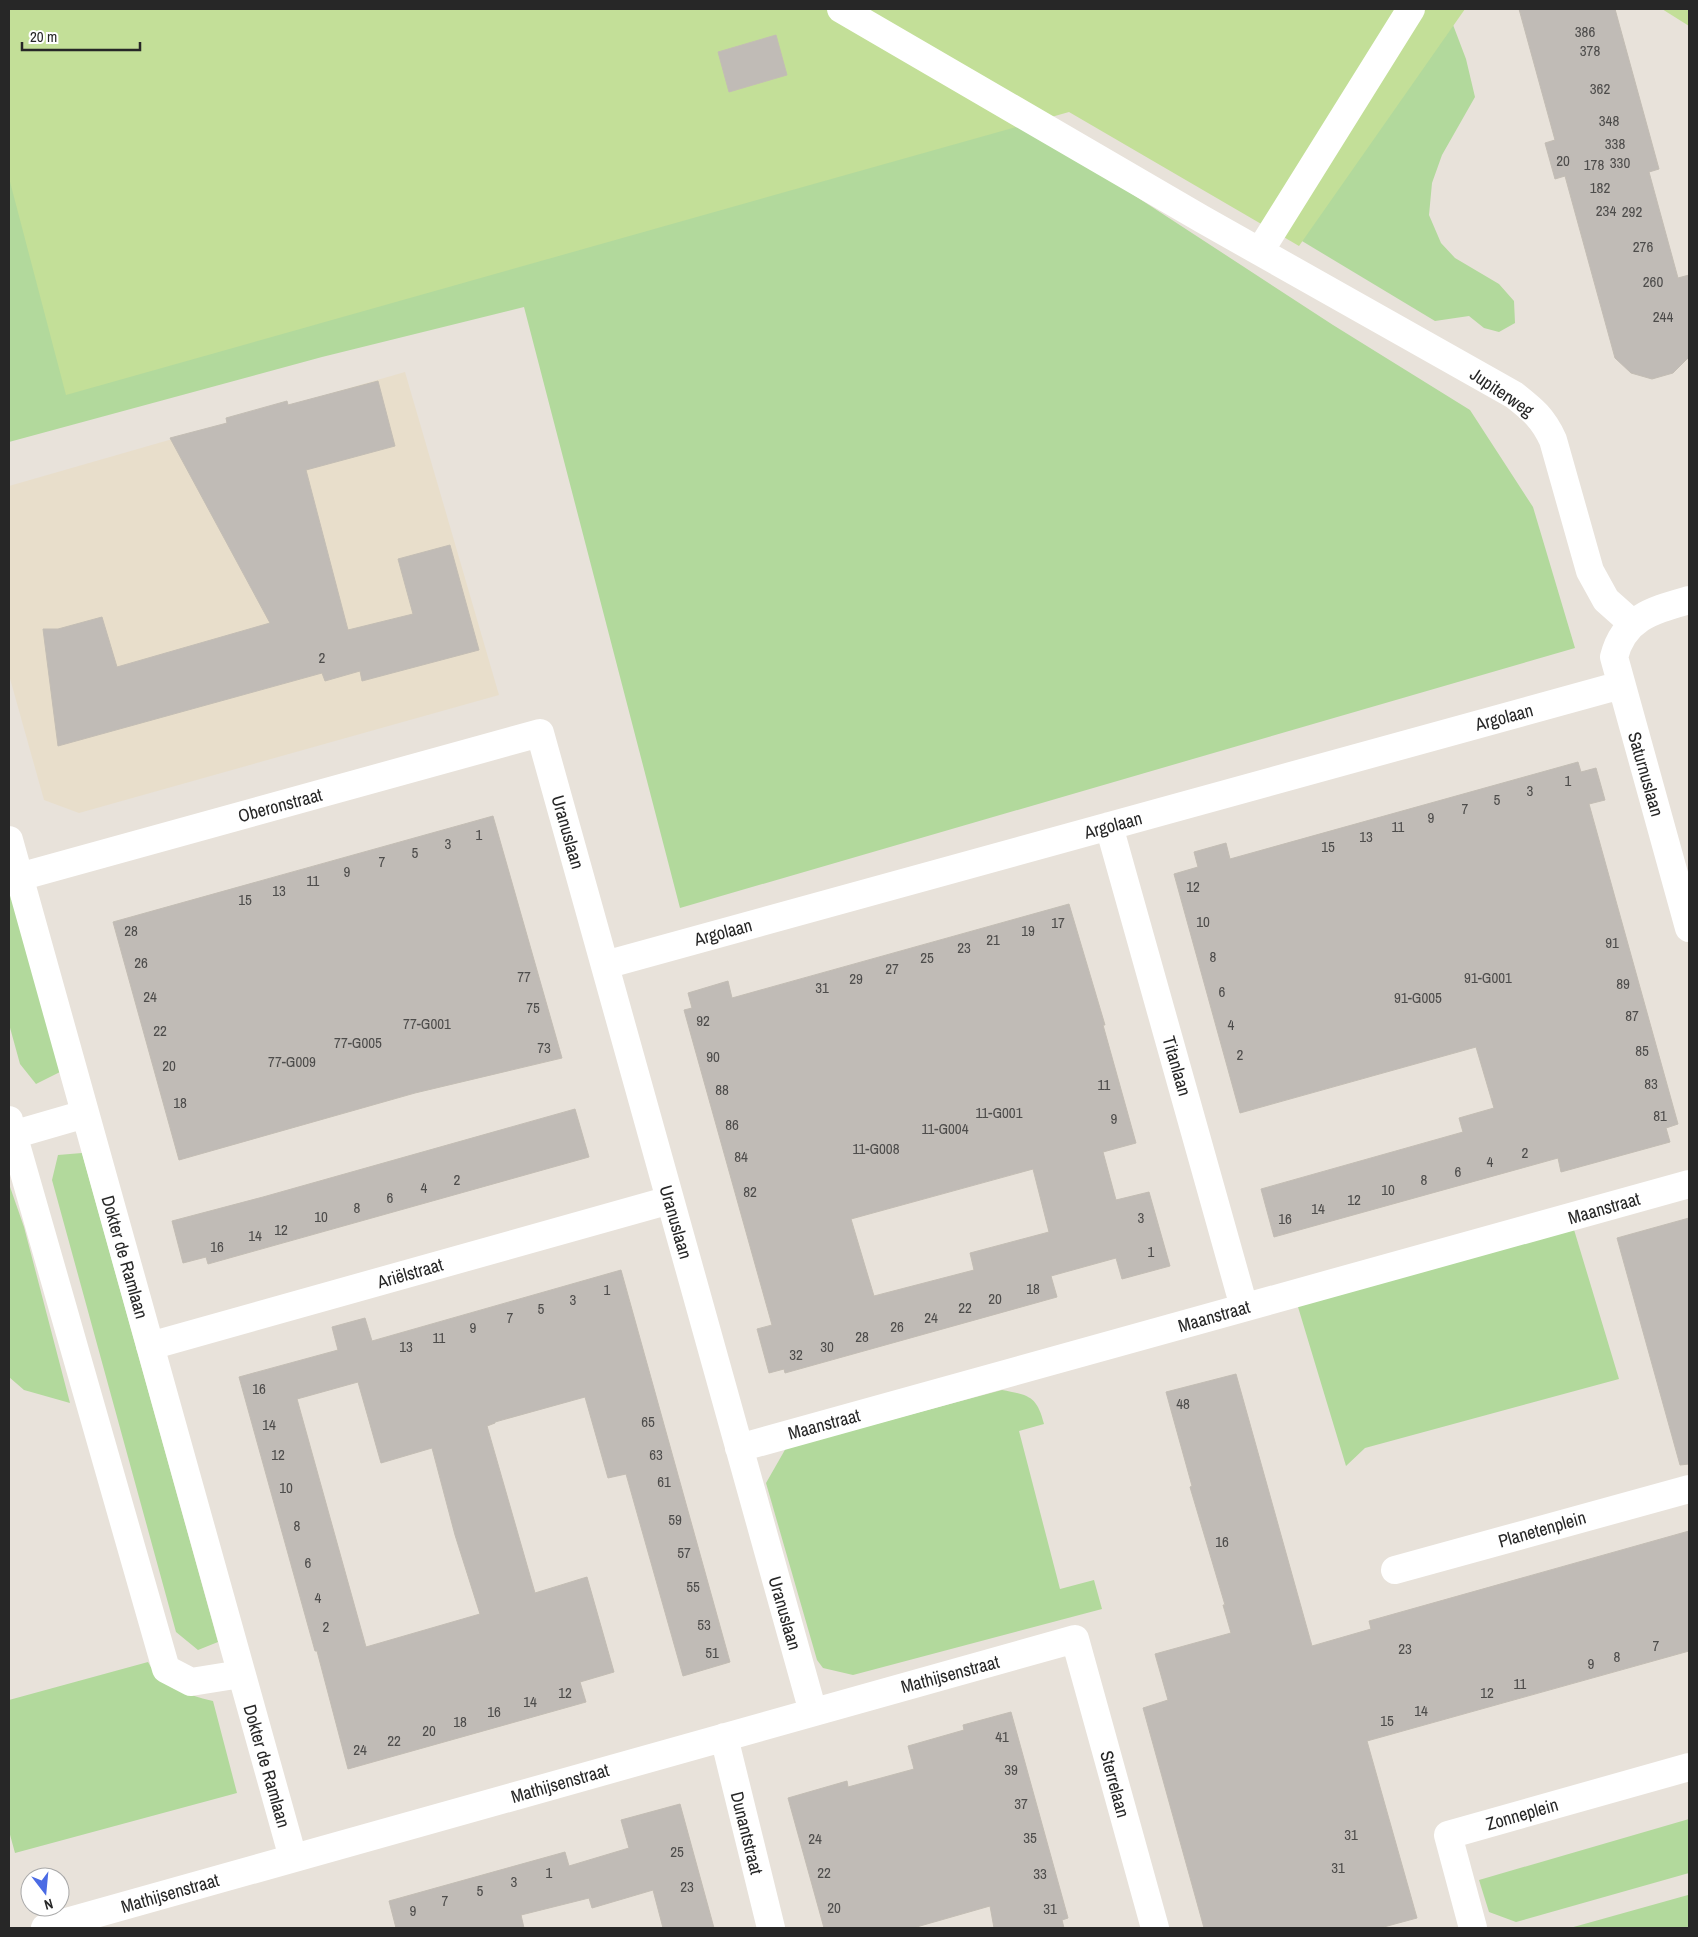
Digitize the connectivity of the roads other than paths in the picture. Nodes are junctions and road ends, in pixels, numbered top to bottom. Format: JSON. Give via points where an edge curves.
{"nodes":[{"id":1,"x":840,"y":9,"type":"edge"},
{"id":2,"x":1411,"y":9,"type":"edge"},
{"id":3,"x":1260,"y":251,"type":"junction"},
{"id":4,"x":1689,"y":600,"type":"edge"},
{"id":5,"x":1632,"y":624,"type":"junction"},
{"id":6,"x":1621,"y":685,"type":"junction"},
{"id":7,"x":540,"y":733,"type":"joint"},
{"id":8,"x":1109,"y":826,"type":"junction"},
{"id":9,"x":9,"y":840,"type":"edge"},
{"id":10,"x":19,"y":877,"type":"junction"},
{"id":11,"x":1689,"y":928,"type":"edge"},
{"id":12,"x":605,"y":965,"type":"junction"},
{"id":13,"x":85,"y":1114,"type":"junction"},
{"id":14,"x":10,"y":1130,"type":"edge"},
{"id":15,"x":1689,"y":1184,"type":"edge"},
{"id":16,"x":670,"y":1200,"type":"junction"},
{"id":17,"x":1244,"y":1307,"type":"junction"},
{"id":18,"x":150,"y":1346,"type":"junction"},
{"id":19,"x":739,"y":1448,"type":"junction"},
{"id":20,"x":1689,"y":1489,"type":"edge"},
{"id":21,"x":1395,"y":1570,"type":"dead end"},
{"id":22,"x":1075,"y":1639,"type":"joint"},
{"id":23,"x":241,"y":1674,"type":"junction"},
{"id":24,"x":813,"y":1712,"type":"junction"},
{"id":25,"x":724,"y":1737,"type":"junction"},
{"id":26,"x":1689,"y":1767,"type":"edge"},
{"id":27,"x":293,"y":1858,"type":"junction"},
{"id":28,"x":45,"y":1928,"type":"edge"},
{"id":29,"x":771,"y":1928,"type":"edge"},
{"id":30,"x":1155,"y":1928,"type":"edge"},
{"id":31,"x":1473,"y":1928,"type":"edge"}],
"edges":[{"from":1,"to":3,"type":"street","name":"Jupiterweg"},
{"from":2,"to":3,"type":"street"},
{"from":3,"to":5,"type":"street","name":"Jupiterweg","via":[[1514,395],[1545,422],[1590,571],[1606,600]]},
{"from":4,"to":5,"type":"street","via":[[1652,611]]},
{"from":5,"to":6,"type":"street","name":"Saturnuslaan","via":[[1617,645],[1614,657]]},
{"from":6,"to":8,"type":"street","name":"Argolaan"},
{"from":6,"to":11,"type":"street","name":"Saturnuslaan"},
{"from":7,"to":10,"type":"street","name":"Oberonstraat"},
{"from":7,"to":12,"type":"street","name":"Uranuslaan"},
{"from":8,"to":12,"type":"street","name":"Argolaan"},
{"from":8,"to":17,"type":"street","name":"Titanlaan"},
{"from":9,"to":10,"type":"street","name":"Dokter de Ramlaan"},
{"from":10,"to":13,"type":"street","name":"Dokter de Ramlaan"},
{"from":12,"to":16,"type":"street","name":"Uranuslaan"},
{"from":13,"to":14,"type":"street"},
{"from":13,"to":18,"type":"street","name":"Dokter de Ramlaan"},
{"from":14,"to":23,"type":"street","via":[[166,1669],[191,1682]]},
{"from":15,"to":17,"type":"street","name":"Maanstraat"},
{"from":16,"to":18,"type":"street","name":"Ariëlstraat"},
{"from":16,"to":19,"type":"street","name":"Uranuslaan"},
{"from":17,"to":19,"type":"street","name":"Maanstraat"},
{"from":18,"to":23,"type":"street","name":"Dokter de Ramlaan"},
{"from":19,"to":24,"type":"street","name":"Uranuslaan"},
{"from":20,"to":21,"type":"street","name":"Planetenplein"},
{"from":22,"to":24,"type":"street","name":"Mathijsenstraat"},
{"from":22,"to":30,"type":"street","name":"Sterrelaan"},
{"from":23,"to":27,"type":"street","name":"Dokter de Ramlaan"},
{"from":24,"to":25,"type":"street","name":"Mathijsenstraat"},
{"from":25,"to":27,"type":"street","name":"Mathijsenstraat"},
{"from":25,"to":29,"type":"street","name":"Dunantstraat"},
{"from":26,"to":31,"type":"street","name":"Zonneplein","via":[[1448,1835]]},
{"from":27,"to":28,"type":"street","name":"Mathijsenstraat"}]}
